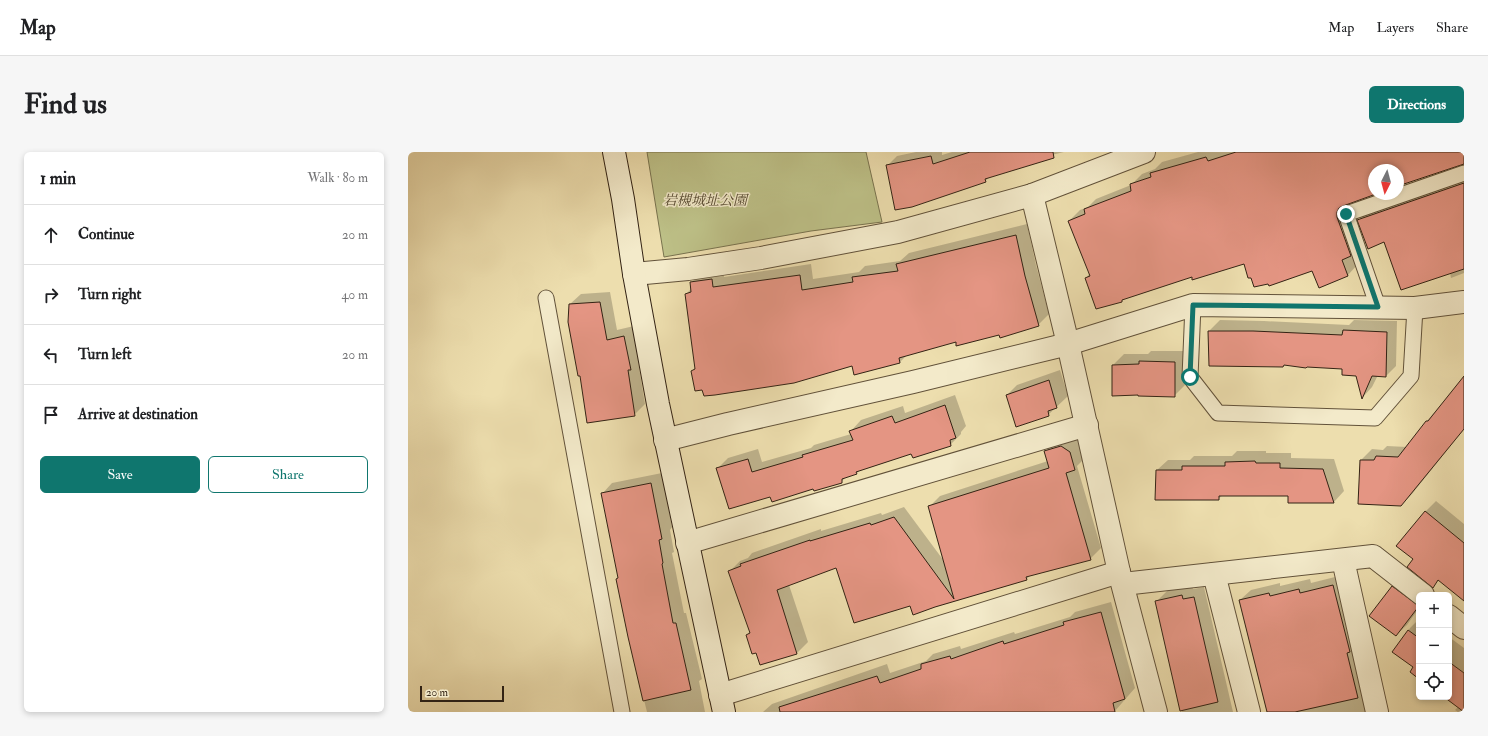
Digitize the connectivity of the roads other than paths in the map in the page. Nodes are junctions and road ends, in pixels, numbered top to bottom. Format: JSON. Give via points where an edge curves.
{"nodes":[{"id":1,"x":614,"y":152,"type":"edge"},
{"id":2,"x":1144,"y":152,"type":"edge"},
{"id":3,"x":1464,"y":173,"type":"edge"},
{"id":4,"x":1032,"y":195,"type":"junction"},
{"id":5,"x":634,"y":274,"type":"junction"},
{"id":6,"x":546,"y":298,"type":"dead end"},
{"id":7,"x":1464,"y":302,"type":"edge"},
{"id":8,"x":1193,"y":305,"type":"junction"},
{"id":9,"x":1378,"y":307,"type":"junction"},
{"id":10,"x":1415,"y":308,"type":"junction"},
{"id":11,"x":1068,"y":344,"type":"junction"},
{"id":12,"x":1087,"y":425,"type":"junction"},
{"id":13,"x":665,"y":440,"type":"junction"},
{"id":14,"x":687,"y":543,"type":"junction"},
{"id":15,"x":1343,"y":560,"type":"junction"},
{"id":16,"x":1214,"y":574,"type":"junction"},
{"id":17,"x":1121,"y":578,"type":"junction"},
{"id":18,"x":1418,"y":592,"type":"edge"},
{"id":19,"x":1452,"y":618,"type":"edge"},
{"id":20,"x":1464,"y":628,"type":"edge"},
{"id":21,"x":722,"y":704,"type":"edge"},
{"id":22,"x":622,"y":712,"type":"edge"},
{"id":23,"x":1156,"y":712,"type":"edge"},
{"id":24,"x":1249,"y":712,"type":"edge"},
{"id":25,"x":1377,"y":712,"type":"edge"}],
"edges":[{"from":1,"to":5,"type":"street"},
{"from":2,"to":4,"type":"street"},
{"from":3,"to":9,"type":"lane","via":[[1346,214]]},
{"from":4,"to":5,"type":"street","via":[[898,232],[837,245],[688,269]]},
{"from":4,"to":11,"type":"street"},
{"from":5,"to":13,"type":"street"},
{"from":6,"to":22,"type":"lane"},
{"from":7,"to":10,"type":"street"},
{"from":8,"to":9,"type":"street"},
{"from":8,"to":10,"type":"lane","via":[[1190,377],[1218,413],[1375,418],[1411,376]]},
{"from":8,"to":11,"type":"street"},
{"from":9,"to":10,"type":"street"},
{"from":11,"to":12,"type":"street"},
{"from":11,"to":13,"type":"street"},
{"from":12,"to":14,"type":"street"},
{"from":12,"to":17,"type":"street"},
{"from":13,"to":14,"type":"street"},
{"from":14,"to":21,"type":"street"},
{"from":15,"to":16,"type":"street"},
{"from":15,"to":18,"type":"street","via":[[1373,556]]},
{"from":15,"to":25,"type":"street"},
{"from":16,"to":17,"type":"street"},
{"from":16,"to":24,"type":"street"},
{"from":17,"to":21,"type":"street"},
{"from":17,"to":23,"type":"street"},
{"from":19,"to":20,"type":"street"}]}
